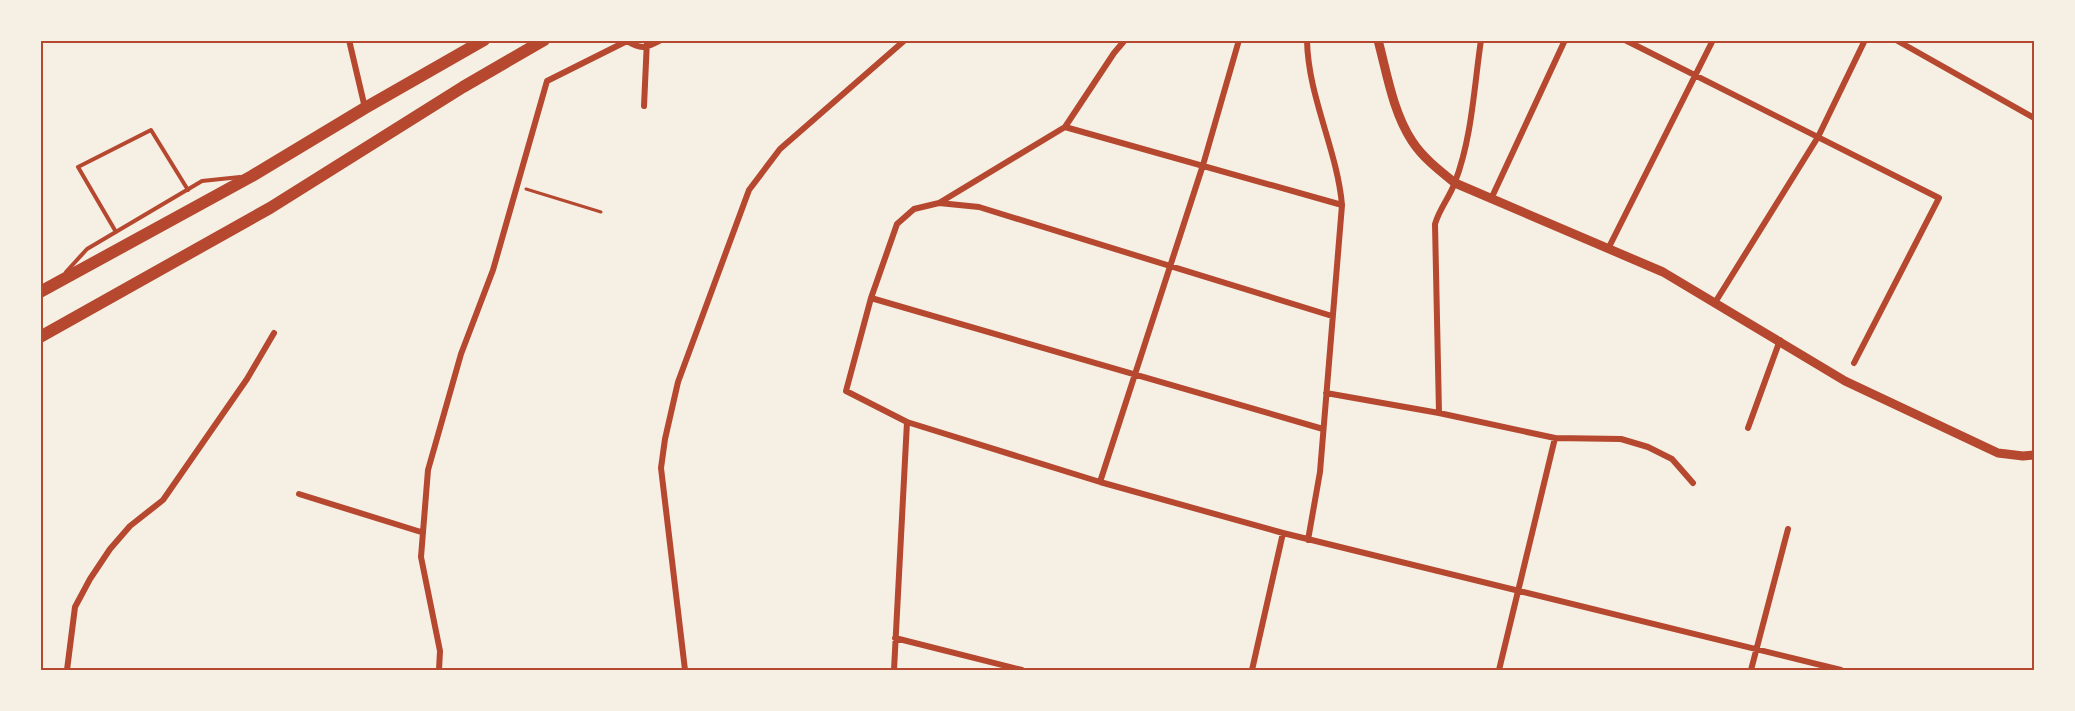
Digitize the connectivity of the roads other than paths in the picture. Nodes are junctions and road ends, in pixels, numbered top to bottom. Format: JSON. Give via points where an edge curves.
{"nodes":[{"id":1,"x":349,"y":40,"type":"edge"},
{"id":2,"x":484,"y":40,"type":"edge"},
{"id":3,"x":544,"y":40,"type":"edge"},
{"id":4,"x":661,"y":40,"type":"edge"},
{"id":5,"x":905,"y":40,"type":"edge"},
{"id":6,"x":1125,"y":40,"type":"edge"},
{"id":7,"x":1239,"y":40,"type":"edge"},
{"id":8,"x":1307,"y":40,"type":"edge"},
{"id":9,"x":1378,"y":40,"type":"edge"},
{"id":10,"x":1481,"y":40,"type":"edge"},
{"id":11,"x":1565,"y":40,"type":"edge"},
{"id":12,"x":1625,"y":40,"type":"edge"},
{"id":13,"x":1713,"y":40,"type":"edge"},
{"id":14,"x":1865,"y":40,"type":"edge"},
{"id":15,"x":1896,"y":40,"type":"edge"},
{"id":16,"x":647,"y":44,"type":"edge"},
{"id":17,"x":1696,"y":76,"type":"junction"},
{"id":18,"x":644,"y":106,"type":"dead end"},
{"id":19,"x":365,"y":108,"type":"junction"},
{"id":20,"x":2034,"y":118,"type":"edge"},
{"id":21,"x":1065,"y":127,"type":"junction"},
{"id":22,"x":1818,"y":137,"type":"junction"},
{"id":23,"x":1203,"y":165,"type":"junction"},
{"id":24,"x":252,"y":176,"type":"junction"},
{"id":25,"x":1455,"y":183,"type":"junction"},
{"id":26,"x":188,"y":189,"type":"junction"},
{"id":27,"x":1491,"y":200,"type":"junction"},
{"id":28,"x":939,"y":203,"type":"junction"},
{"id":29,"x":1342,"y":205,"type":"junction"},
{"id":30,"x":116,"y":232,"type":"junction"},
{"id":31,"x":1608,"y":249,"type":"junction"},
{"id":32,"x":1171,"y":266,"type":"junction"},
{"id":33,"x":54,"y":284,"type":"junction"},
{"id":34,"x":40,"y":292,"type":"edge"},
{"id":35,"x":871,"y":298,"type":"junction"},
{"id":36,"x":1716,"y":302,"type":"junction"},
{"id":37,"x":1332,"y":316,"type":"junction"},
{"id":38,"x":274,"y":333,"type":"dead end"},
{"id":39,"x":40,"y":337,"type":"edge"},
{"id":40,"x":1780,"y":340,"type":"junction"},
{"id":41,"x":1854,"y":363,"type":"dead end"},
{"id":42,"x":1135,"y":375,"type":"junction"},
{"id":43,"x":1326,"y":393,"type":"junction"},
{"id":44,"x":1439,"y":413,"type":"junction"},
{"id":45,"x":907,"y":422,"type":"junction"},
{"id":46,"x":1748,"y":428,"type":"dead end"},
{"id":47,"x":1323,"y":429,"type":"junction"},
{"id":48,"x":1555,"y":438,"type":"junction"},
{"id":49,"x":2034,"y":455,"type":"edge"},
{"id":50,"x":1100,"y":483,"type":"junction"},
{"id":51,"x":1693,"y":483,"type":"dead end"},
{"id":52,"x":299,"y":494,"type":"dead end"},
{"id":53,"x":1788,"y":529,"type":"dead end"},
{"id":54,"x":421,"y":532,"type":"junction"},
{"id":55,"x":1283,"y":533,"type":"junction"},
{"id":56,"x":1308,"y":540,"type":"junction"},
{"id":57,"x":1519,"y":591,"type":"junction"},
{"id":58,"x":895,"y":638,"type":"junction"},
{"id":59,"x":1756,"y":648,"type":"junction"},
{"id":60,"x":68,"y":670,"type":"edge"},
{"id":61,"x":439,"y":670,"type":"edge"},
{"id":62,"x":685,"y":670,"type":"edge"},
{"id":63,"x":894,"y":670,"type":"edge"},
{"id":64,"x":1022,"y":670,"type":"edge"},
{"id":65,"x":1252,"y":670,"type":"edge"},
{"id":66,"x":1499,"y":670,"type":"edge"},
{"id":67,"x":1751,"y":670,"type":"edge"},
{"id":68,"x":1841,"y":670,"type":"edge"}],
"edges":[{"from":1,"to":19,"type":"street"},
{"from":2,"to":19,"type":"highway"},
{"from":3,"to":39,"type":"highway","via":[[270,207]]},
{"from":4,"to":16,"type":"street"},
{"from":5,"to":62,"type":"street","via":[[780,149],[749,190],[678,382],[661,468]]},
{"from":6,"to":21,"type":"street"},
{"from":7,"to":23,"type":"street"},
{"from":8,"to":29,"type":"street","via":[[1307,64],[1340,182]]},
{"from":9,"to":25,"type":"main road","via":[[1396,107],[1412,141]]},
{"from":10,"to":25,"type":"street","via":[[1467,136]]},
{"from":11,"to":27,"type":"street"},
{"from":12,"to":17,"type":"street"},
{"from":13,"to":17,"type":"street"},
{"from":14,"to":22,"type":"street"},
{"from":15,"to":20,"type":"street"},
{"from":16,"to":18,"type":"street"},
{"from":16,"to":54,"type":"street","via":[[637,48],[627,41],[547,81],[493,270],[461,354],[428,470]]},
{"from":17,"to":22,"type":"street"},
{"from":17,"to":31,"type":"street"},
{"from":19,"to":24,"type":"highway"},
{"from":21,"to":23,"type":"street"},
{"from":21,"to":28,"type":"street"},
{"from":22,"to":36,"type":"street"},
{"from":22,"to":41,"type":"street","via":[[1939,198]]},
{"from":23,"to":29,"type":"street"},
{"from":23,"to":32,"type":"street"},
{"from":24,"to":26,"type":"lane","via":[[202,181]]},
{"from":24,"to":33,"type":"highway"},
{"from":25,"to":27,"type":"main road"},
{"from":25,"to":44,"type":"street","via":[[1435,224]]},
{"from":26,"to":30,"type":"lane"},
{"from":26,"to":30,"type":"lane","via":[[151,130],[78,167]]},
{"from":27,"to":31,"type":"main road"},
{"from":28,"to":32,"type":"street","via":[[979,207]]},
{"from":28,"to":35,"type":"street","via":[[914,208],[897,224]]},
{"from":29,"to":37,"type":"street"},
{"from":30,"to":33,"type":"lane","via":[[87,249]]},
{"from":31,"to":36,"type":"main road","via":[[1663,272]]},
{"from":32,"to":37,"type":"street"},
{"from":32,"to":42,"type":"street"},
{"from":33,"to":34,"type":"highway"},
{"from":35,"to":42,"type":"street"},
{"from":35,"to":45,"type":"street","via":[[846,391]]},
{"from":36,"to":40,"type":"main road"},
{"from":37,"to":43,"type":"street"},
{"from":38,"to":60,"type":"street","via":[[163,500],[130,526],[90,579],[75,607]]},
{"from":40,"to":46,"type":"street"},
{"from":40,"to":49,"type":"main road","via":[[1845,381],[1998,453]]},
{"from":42,"to":47,"type":"street"},
{"from":42,"to":50,"type":"street"},
{"from":43,"to":44,"type":"street"},
{"from":43,"to":47,"type":"street"},
{"from":44,"to":48,"type":"street"},
{"from":45,"to":50,"type":"street"},
{"from":45,"to":58,"type":"street"},
{"from":47,"to":56,"type":"street"},
{"from":48,"to":51,"type":"street","via":[[1621,439],[1648,447],[1672,459]]},
{"from":48,"to":57,"type":"street"},
{"from":50,"to":55,"type":"street"},
{"from":52,"to":54,"type":"street"},
{"from":53,"to":59,"type":"street"},
{"from":54,"to":61,"type":"street","via":[[421,557],[440,651]]},
{"from":55,"to":56,"type":"street"},
{"from":55,"to":65,"type":"street"},
{"from":56,"to":57,"type":"street"},
{"from":57,"to":59,"type":"street"},
{"from":57,"to":66,"type":"street"},
{"from":58,"to":63,"type":"street"},
{"from":58,"to":64,"type":"street"},
{"from":59,"to":67,"type":"street"},
{"from":59,"to":68,"type":"street"}]}
